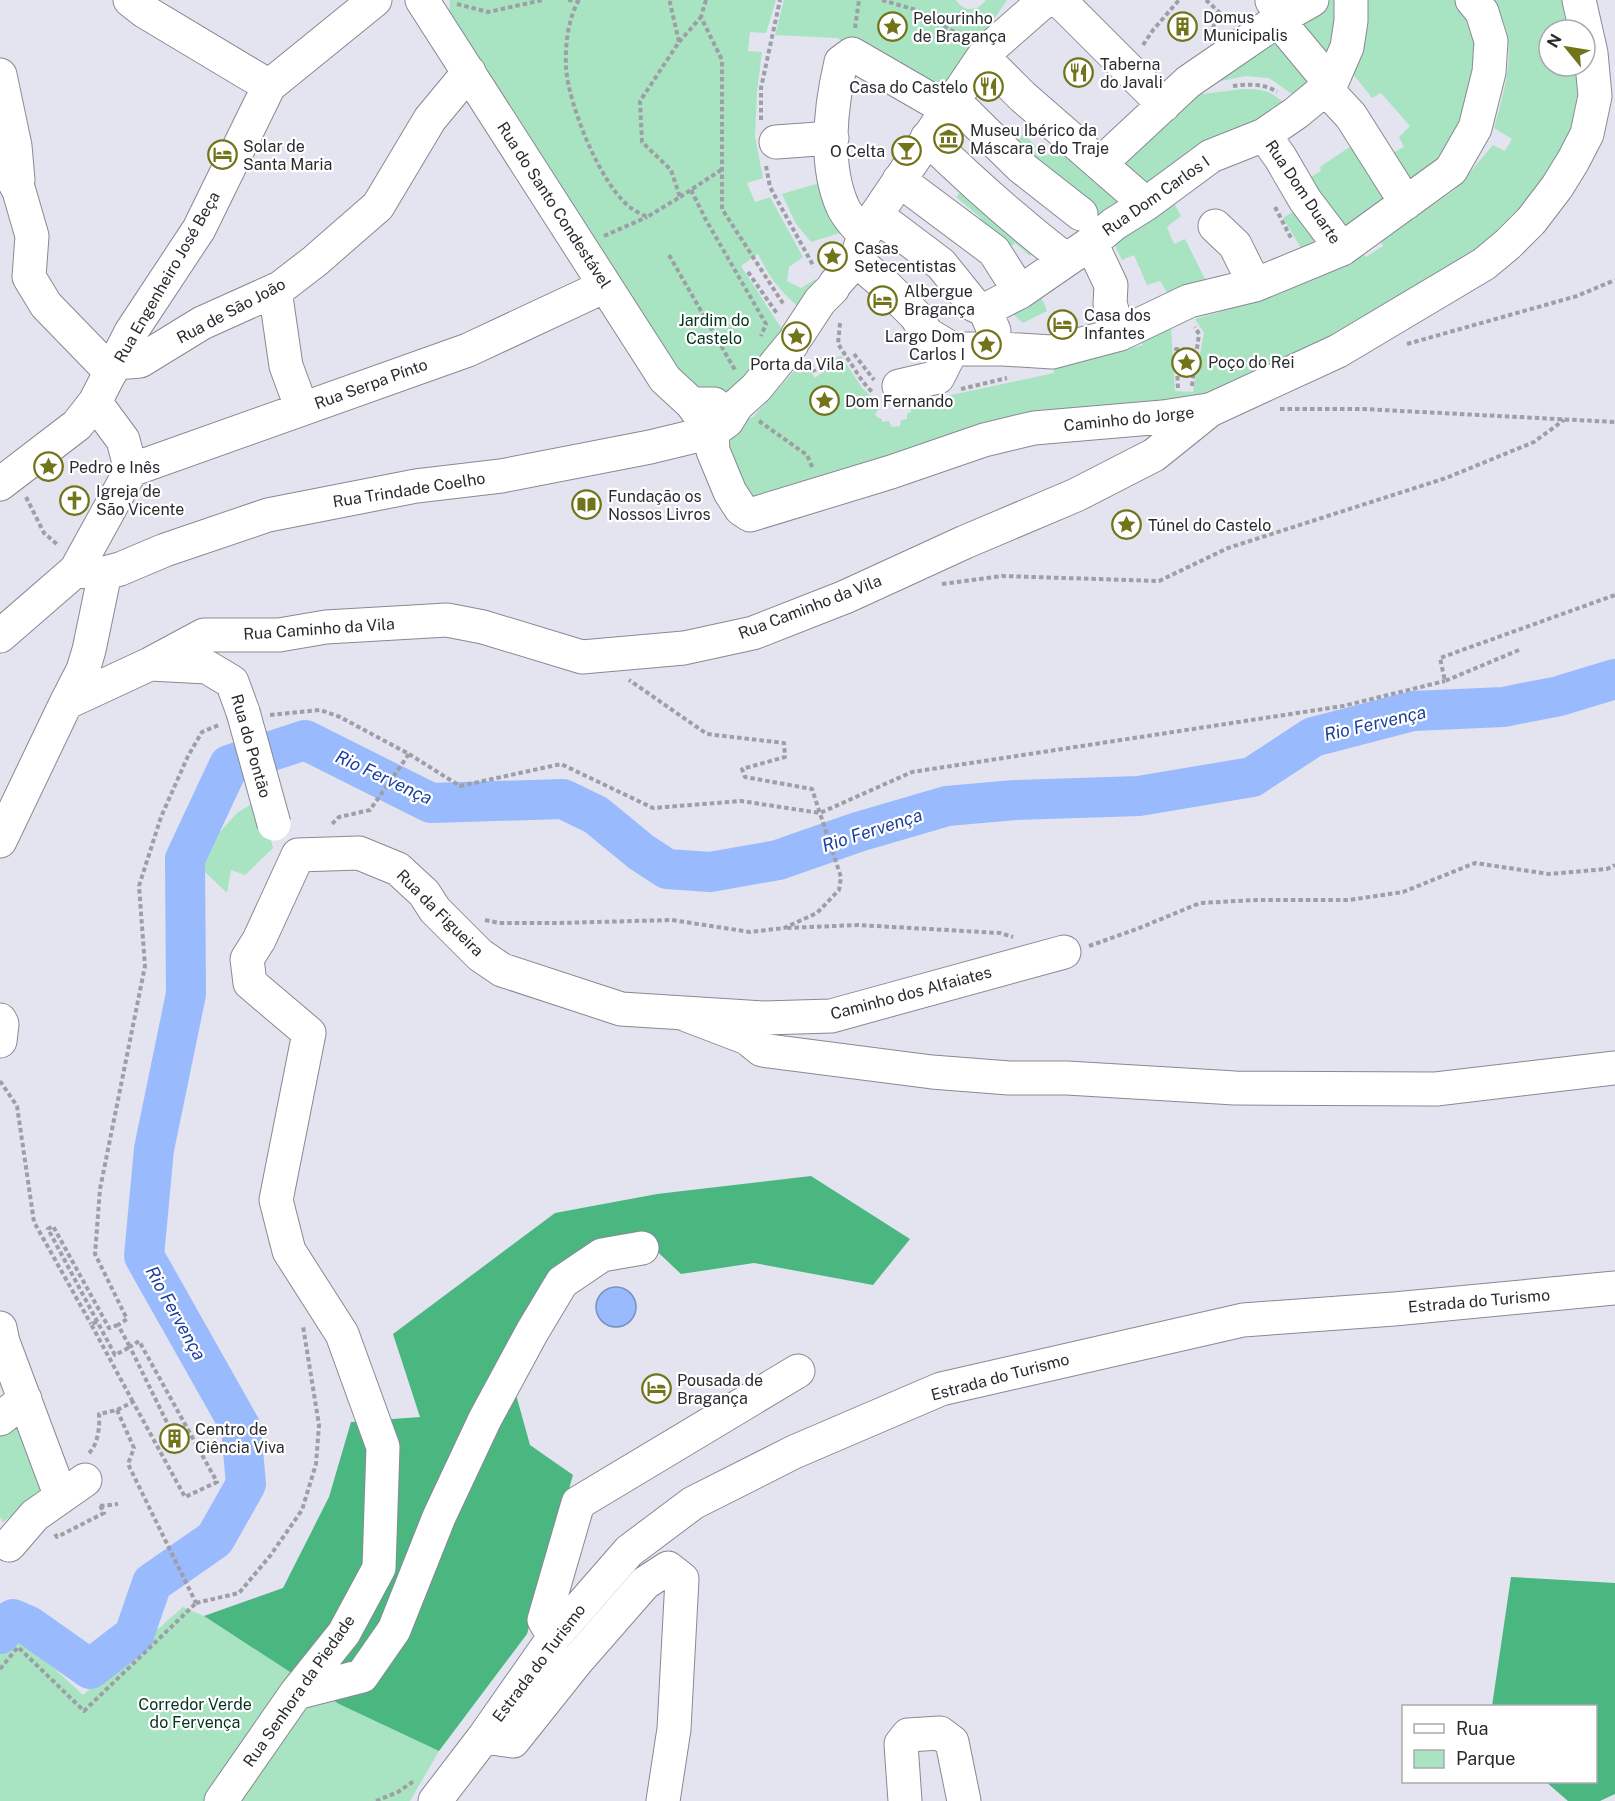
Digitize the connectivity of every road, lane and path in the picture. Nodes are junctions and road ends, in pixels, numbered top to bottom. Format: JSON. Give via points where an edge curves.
{"nodes":[{"id":1,"x":130,"y":0,"type":"edge"},
{"id":2,"x":375,"y":0,"type":"edge"},
{"id":3,"x":423,"y":0,"type":"edge"},
{"id":4,"x":543,"y":0,"type":"edge"},
{"id":5,"x":568,"y":0,"type":"edge"},
{"id":6,"x":671,"y":0,"type":"edge"},
{"id":7,"x":706,"y":0,"type":"edge"},
{"id":8,"x":780,"y":0,"type":"edge"},
{"id":9,"x":859,"y":0,"type":"edge"},
{"id":10,"x":882,"y":0,"type":"edge"},
{"id":11,"x":1045,"y":0,"type":"edge"},
{"id":12,"x":1059,"y":0,"type":"edge"},
{"id":13,"x":1179,"y":0,"type":"edge"},
{"id":14,"x":1206,"y":0,"type":"edge"},
{"id":15,"x":1351,"y":0,"type":"edge"},
{"id":16,"x":1472,"y":0,"type":"edge"},
{"id":17,"x":1579,"y":0,"type":"edge"},
{"id":18,"x":578,"y":1,"type":"edge"},
{"id":19,"x":458,"y":5,"type":"dead end"},
{"id":20,"x":1289,"y":5,"type":"edge"},
{"id":21,"x":701,"y":17,"type":"junction"},
{"id":22,"x":1212,"y":30,"type":"dead end"},
{"id":23,"x":854,"y":35,"type":"dead end"},
{"id":24,"x":679,"y":42,"type":"junction"},
{"id":25,"x":1143,"y":45,"type":"dead end"},
{"id":26,"x":980,"y":49,"type":"junction"},
{"id":27,"x":469,"y":72,"type":"junction"},
{"id":28,"x":0,"y":75,"type":"edge"},
{"id":29,"x":1188,"y":82,"type":"junction"},
{"id":30,"x":269,"y":86,"type":"junction"},
{"id":31,"x":1328,"y":86,"type":"junction"},
{"id":32,"x":950,"y":104,"type":"junction"},
{"id":33,"x":1164,"y":105,"type":"junction"},
{"id":34,"x":1296,"y":113,"type":"junction"},
{"id":35,"x":1264,"y":135,"type":"junction"},
{"id":36,"x":832,"y":138,"type":"junction"},
{"id":37,"x":927,"y":138,"type":"junction"},
{"id":38,"x":767,"y":140,"type":"junction"},
{"id":39,"x":0,"y":155,"type":"edge"},
{"id":40,"x":1100,"y":164,"type":"junction"},
{"id":41,"x":721,"y":170,"type":"junction"},
{"id":42,"x":899,"y":180,"type":"junction"},
{"id":43,"x":691,"y":190,"type":"junction"},
{"id":44,"x":19,"y":191,"type":"junction"},
{"id":45,"x":680,"y":197,"type":"junction"},
{"id":46,"x":1406,"y":203,"type":"junction"},
{"id":47,"x":1146,"y":204,"type":"junction"},
{"id":48,"x":647,"y":216,"type":"junction"},
{"id":49,"x":1215,"y":226,"type":"dead end"},
{"id":50,"x":1087,"y":235,"type":"junction"},
{"id":51,"x":599,"y":238,"type":"dead end"},
{"id":52,"x":1342,"y":249,"type":"junction"},
{"id":53,"x":669,"y":255,"type":"dead end"},
{"id":54,"x":847,"y":259,"type":"junction"},
{"id":55,"x":748,"y":272,"type":"dead end"},
{"id":56,"x":1615,"y":280,"type":"edge"},
{"id":57,"x":1255,"y":285,"type":"junction"},
{"id":58,"x":605,"y":286,"type":"junction"},
{"id":59,"x":275,"y":290,"type":"junction"},
{"id":60,"x":995,"y":302,"type":"junction"},
{"id":61,"x":1191,"y":321,"type":"dead end"},
{"id":62,"x":804,"y":327,"type":"junction"},
{"id":63,"x":1120,"y":334,"type":"junction"},
{"id":64,"x":940,"y":342,"type":"junction"},
{"id":65,"x":1404,"y":344,"type":"dead end"},
{"id":66,"x":758,"y":345,"type":"dead end"},
{"id":67,"x":1002,"y":349,"type":"junction"},
{"id":68,"x":1197,"y":351,"type":"junction"},
{"id":69,"x":745,"y":364,"type":"dead end"},
{"id":70,"x":113,"y":367,"type":"junction"},
{"id":71,"x":887,"y":391,"type":"joint"},
{"id":72,"x":95,"y":402,"type":"junction"},
{"id":73,"x":692,"y":404,"type":"junction"},
{"id":74,"x":302,"y":409,"type":"junction"},
{"id":75,"x":1269,"y":409,"type":"dead end"},
{"id":76,"x":1210,"y":410,"type":"junction"},
{"id":77,"x":747,"y":412,"type":"junction"},
{"id":78,"x":1564,"y":420,"type":"junction"},
{"id":79,"x":1615,"y":422,"type":"edge"},
{"id":80,"x":712,"y":432,"type":"junction"},
{"id":81,"x":131,"y":470,"type":"junction"},
{"id":82,"x":816,"y":475,"type":"dead end"},
{"id":83,"x":7,"y":478,"type":"edge"},
{"id":84,"x":87,"y":568,"type":"junction"},
{"id":85,"x":935,"y":585,"type":"dead end"},
{"id":86,"x":1615,"y":595,"type":"edge"},
{"id":87,"x":0,"y":636,"type":"edge"},
{"id":88,"x":1519,"y":650,"type":"dead end"},
{"id":89,"x":595,"y":656,"type":"junction"},
{"id":90,"x":150,"y":664,"type":"junction"},
{"id":91,"x":1445,"y":681,"type":"junction"},
{"id":92,"x":66,"y":703,"type":"junction"},
{"id":93,"x":245,"y":716,"type":"junction"},
{"id":94,"x":409,"y":754,"type":"junction"},
{"id":95,"x":370,"y":810,"type":"dead end"},
{"id":96,"x":820,"y":814,"type":"junction"},
{"id":97,"x":0,"y":842,"type":"edge"},
{"id":98,"x":298,"y":855,"type":"junction"},
{"id":99,"x":1615,"y":865,"type":"edge"},
{"id":100,"x":478,"y":919,"type":"dead end"},
{"id":101,"x":784,"y":928,"type":"junction"},
{"id":102,"x":1022,"y":940,"type":"dead end"},
{"id":103,"x":1064,"y":952,"type":"joint"},
{"id":104,"x":684,"y":1014,"type":"junction"},
{"id":105,"x":1615,"y":1068,"type":"edge"},
{"id":106,"x":0,"y":1081,"type":"edge"},
{"id":107,"x":642,"y":1248,"type":"dead end"},
{"id":108,"x":1615,"y":1288,"type":"edge"},
{"id":109,"x":317,"y":1296,"type":"junction"},
{"id":110,"x":97,"y":1322,"type":"junction"},
{"id":111,"x":91,"y":1324,"type":"junction"},
{"id":112,"x":118,"y":1325,"type":"junction"},
{"id":113,"x":1,"y":1336,"type":"edge"},
{"id":114,"x":130,"y":1347,"type":"junction"},
{"id":115,"x":798,"y":1371,"type":"dead end"},
{"id":116,"x":26,"y":1399,"type":"junction"},
{"id":117,"x":133,"y":1402,"type":"junction"},
{"id":118,"x":117,"y":1410,"type":"junction"},
{"id":119,"x":0,"y":1419,"type":"edge"},
{"id":120,"x":177,"y":1443,"type":"dead end"},
{"id":121,"x":83,"y":1485,"type":"junction"},
{"id":122,"x":118,"y":1504,"type":"dead end"},
{"id":123,"x":9,"y":1545,"type":"dead end"},
{"id":124,"x":196,"y":1603,"type":"junction"},
{"id":125,"x":554,"y":1637,"type":"junction"},
{"id":126,"x":0,"y":1669,"type":"edge"},
{"id":127,"x":296,"y":1693,"type":"junction"},
{"id":128,"x":484,"y":1737,"type":"junction"},
{"id":129,"x":429,"y":1788,"type":"edge"},
{"id":130,"x":221,"y":1801,"type":"edge"},
{"id":131,"x":376,"y":1801,"type":"edge"},
{"id":132,"x":663,"y":1801,"type":"edge"},
{"id":133,"x":905,"y":1801,"type":"edge"},
{"id":134,"x":964,"y":1801,"type":"edge"}],
"edges":[{"from":1,"to":30,"type":"street"},
{"from":2,"to":30,"type":"street"},
{"from":3,"to":27,"type":"street","name":"Rua do Santo Condestável"},
{"from":4,"to":19,"type":"path","via":[[488,12]]},
{"from":5,"to":18,"type":"path"},
{"from":6,"to":24,"type":"path"},
{"from":7,"to":21,"type":"path"},
{"from":8,"to":38,"type":"path","via":[[762,88]]},
{"from":9,"to":23,"type":"path"},
{"from":10,"to":26,"type":"path","via":[[916,10]]},
{"from":11,"to":26,"type":"street"},
{"from":12,"to":33,"type":"street"},
{"from":13,"to":25,"type":"path"},
{"from":14,"to":22,"type":"path","via":[[1219,12]]},
{"from":15,"to":31,"type":"street","name":"Rua Dom Carlos I","via":[[1347,47]]},
{"from":16,"to":46,"type":"street","via":[[1482,12],[1491,41],[1489,72],[1475,128],[1451,170]]},
{"from":17,"to":76,"type":"street","via":[[1591,53],[1595,96],[1587,134],[1531,221],[1484,264],[1338,351]]},
{"from":18,"to":48,"type":"path","via":[[568,33],[566,69],[578,120],[607,181],[630,208]]},
{"from":20,"to":29,"type":"street"},
{"from":20,"to":31,"type":"street","via":[[1287,31]]},
{"from":21,"to":24,"type":"path"},
{"from":21,"to":41,"type":"path","via":[[722,60]]},
{"from":24,"to":45,"type":"path","via":[[640,101],[642,142],[671,170]]},
{"from":26,"to":32,"type":"street"},
{"from":26,"to":40,"type":"street","via":[[1023,97]]},
{"from":27,"to":58,"type":"street","name":"Rua do Santo Condestável"},
{"from":27,"to":59,"type":"street","name":"Rua de São João","via":[[430,119],[378,206]]},
{"from":28,"to":44,"type":"street","via":[[15,146]]},
{"from":29,"to":33,"type":"street"},
{"from":29,"to":34,"type":"path","via":[[1206,89],[1249,84],[1272,89],[1289,100]]},
{"from":30,"to":70,"type":"street","name":"Rua Engenheiro José Beça","via":[[199,229],[153,295]]},
{"from":31,"to":34,"type":"street","name":"Rua Dom Carlos I"},
{"from":31,"to":46,"type":"street"},
{"from":32,"to":36,"type":"street","via":[[852,54],[841,62],[834,93]]},
{"from":32,"to":37,"type":"street"},
{"from":32,"to":50,"type":"street","via":[[1021,167]]},
{"from":33,"to":40,"type":"street"},
{"from":34,"to":35,"type":"street","name":"Rua Dom Carlos I"},
{"from":35,"to":47,"type":"street","name":"Rua Dom Carlos I","via":[[1211,156]]},
{"from":35,"to":52,"type":"street","name":"Rua Dom Duarte"},
{"from":36,"to":38,"type":"street"},
{"from":36,"to":54,"type":"street"},
{"from":37,"to":42,"type":"street"},
{"from":37,"to":50,"type":"street","via":[[1017,221]]},
{"from":38,"to":54,"type":"path","via":[[770,187]]},
{"from":39,"to":44,"type":"street"},
{"from":40,"to":47,"type":"street"},
{"from":41,"to":43,"type":"path"},
{"from":41,"to":62,"type":"path","via":[[722,209],[784,305]]},
{"from":42,"to":54,"type":"street"},
{"from":42,"to":60,"type":"street","via":[[994,251]]},
{"from":43,"to":45,"type":"path"},
{"from":43,"to":66,"type":"path","via":[[766,324]]},
{"from":44,"to":70,"type":"street","via":[[32,236],[28,277],[46,305]]},
{"from":45,"to":48,"type":"path"},
{"from":46,"to":52,"type":"street"},
{"from":47,"to":50,"type":"street","name":"Rua Dom Carlos I"},
{"from":48,"to":51,"type":"path"},
{"from":49,"to":57,"type":"street","via":[[1235,245]]},
{"from":50,"to":60,"type":"street","name":"Rua Dom Carlos I"},
{"from":50,"to":63,"type":"street","via":[[1111,285],[1110,304]]},
{"from":52,"to":57,"type":"street"},
{"from":53,"to":69,"type":"path","via":[[737,373]]},
{"from":54,"to":60,"type":"street","via":[[941,264]]},
{"from":54,"to":62,"type":"street"},
{"from":54,"to":64,"type":"street","via":[[884,284]]},
{"from":55,"to":62,"type":"path","via":[[777,316]]},
{"from":56,"to":65,"type":"path","via":[[1577,296]]},
{"from":57,"to":63,"type":"street","via":[[1189,300]]},
{"from":58,"to":73,"type":"street","name":"Rua do Santo Condestável","via":[[665,379]]},
{"from":58,"to":74,"type":"street","name":"Rua Serpa Pínto","via":[[468,350]]},
{"from":59,"to":70,"type":"street","name":"Rua de São João","via":[[202,323],[140,362]]},
{"from":59,"to":74,"type":"street","via":[[286,366]]},
{"from":60,"to":67,"type":"street"},
{"from":61,"to":68,"type":"path","via":[[1199,334]]},
{"from":62,"to":71,"type":"path","via":[[838,344],[862,382]]},
{"from":62,"to":77,"type":"street","via":[[756,388]]},
{"from":63,"to":67,"type":"street","via":[[1052,352]]},
{"from":64,"to":67,"type":"street"},
{"from":64,"to":71,"type":"street","via":[[938,377]]},
{"from":68,"to":68,"type":"path","via":[[1176,350],[1178,388],[1191,389]]},
{"from":70,"to":72,"type":"street","name":"Rua Engenheiro José Beça"},
{"from":72,"to":81,"type":"street","via":[[123,440]]},
{"from":72,"to":83,"type":"street","name":"Rua Engenheiro José Beça","via":[[77,425]]},
{"from":73,"to":77,"type":"street"},
{"from":73,"to":80,"type":"street","name":"Rua do Santo Condestável"},
{"from":74,"to":81,"type":"street","name":"Rua Serpa Pínto"},
{"from":75,"to":78,"type":"path","via":[[1363,409]]},
{"from":76,"to":80,"type":"street","name":"Caminho do Jorge","via":[[1034,428],[984,440],[750,515],[730,492],[713,451]]},
{"from":76,"to":89,"type":"street","name":"Rua Caminho da Vila","via":[[1154,455],[845,597],[753,633],[684,648]]},
{"from":77,"to":80,"type":"street"},
{"from":77,"to":82,"type":"path","via":[[807,456]]},
{"from":78,"to":79,"type":"path"},
{"from":78,"to":85,"type":"path","via":[[1534,442],[1446,478],[1228,548],[1159,581],[1002,576]]},
{"from":80,"to":84,"type":"street","name":"Rua Trindade Coelho","via":[[512,474],[416,486],[268,515],[120,569]]},
{"from":81,"to":84,"type":"street"},
{"from":83,"to":84,"type":"path","via":[[44,533]]},
{"from":84,"to":87,"type":"street"},
{"from":84,"to":92,"type":"street","via":[[89,650]]},
{"from":86,"to":91,"type":"path","via":[[1440,658]]},
{"from":88,"to":91,"type":"path"},
{"from":89,"to":90,"type":"street","name":"Rua Caminho da Vila","via":[[582,657],[447,620],[326,627],[279,635],[204,635]]},
{"from":89,"to":96,"type":"path","via":[[707,734],[784,743],[785,757],[742,769],[745,777],[812,789]]},
{"from":90,"to":92,"type":"street","name":"Rua Caminho da Vila"},
{"from":90,"to":93,"type":"street","name":"Rua do Pontão","via":[[207,667],[232,682]]},
{"from":91,"to":96,"type":"path","bridge":true,"via":[[1343,706],[912,772]]},
{"from":92,"to":97,"type":"street"},
{"from":93,"to":94,"type":"path","via":[[320,710]]},
{"from":93,"to":98,"type":"street","name":"Rua do Pontão","bridge":true,"via":[[274,824]]},
{"from":93,"to":112,"type":"path","via":[[202,732],[161,817],[139,886],[145,966],[100,1189],[95,1254],[127,1319]]},
{"from":94,"to":95,"type":"path"},
{"from":94,"to":96,"type":"path","bridge":true,"via":[[460,786],[561,764],[653,808],[741,801]]},
{"from":96,"to":101,"type":"path","via":[[841,877],[838,890],[817,913]]},
{"from":98,"to":104,"type":"street","name":"Rua da Figueira","via":[[358,853],[398,869],[480,955],[502,970],[621,1009]]},
{"from":98,"to":109,"type":"street","name":"Rua Senhora da Piedade","via":[[247,959],[250,983],[309,1034],[276,1200],[289,1251]]},
{"from":99,"to":103,"type":"path","via":[[1550,874],[1475,863],[1392,894],[1350,900],[1200,903],[1096,945]]},
{"from":100,"to":101,"type":"path","via":[[499,923],[672,920],[750,932]]},
{"from":101,"to":102,"type":"path","via":[[936,928],[1000,933]]},
{"from":103,"to":104,"type":"street","name":"Caminho dos Alfaiates","via":[[831,1016]]},
{"from":104,"to":105,"type":"street","via":[[747,1038],[762,1050],[1009,1078],[1235,1088],[1436,1089]]},
{"from":106,"to":111,"type":"path","via":[[17,1106],[34,1222]]},
{"from":107,"to":127,"type":"street","via":[[602,1255],[562,1282],[485,1419],[439,1517],[394,1630],[362,1677]]},
{"from":108,"to":125,"type":"street","name":"Estrada do Turismo","via":[[1243,1320],[941,1389],[794,1452],[693,1503],[629,1551]]},
{"from":109,"to":124,"type":"path","via":[[302,1320],[319,1425],[316,1464],[302,1510],[239,1593]]},
{"from":109,"to":127,"type":"street","name":"Rua Senhora da Piedade","via":[[342,1334],[383,1447],[380,1568],[344,1633]]},
{"from":110,"to":111,"type":"path"},
{"from":110,"to":112,"type":"path","via":[[48,1229],[53,1226],[109,1328]]},
{"from":110,"to":114,"type":"path","via":[[115,1355]]},
{"from":111,"to":117,"type":"path"},
{"from":112,"to":114,"type":"path"},
{"from":113,"to":116,"type":"street"},
{"from":114,"to":117,"type":"path","via":[[139,1341],[217,1482],[185,1497]]},
{"from":114,"to":120,"type":"path"},
{"from":115,"to":125,"type":"street","via":[[578,1503],[544,1620]]},
{"from":116,"to":119,"type":"street"},
{"from":116,"to":121,"type":"street"},
{"from":117,"to":118,"type":"path"},
{"from":118,"to":121,"type":"path","via":[[99,1414],[100,1424]]},
{"from":118,"to":124,"type":"path","via":[[134,1448],[128,1464]]},
{"from":121,"to":122,"type":"path"},
{"from":121,"to":123,"type":"street","via":[[35,1515]]},
{"from":124,"to":126,"type":"path","via":[[84,1711],[18,1647]]},
{"from":125,"to":128,"type":"street","name":"Estrada do Turismo"},
{"from":127,"to":130,"type":"street","name":"Rua Senhora da Piedade"},
{"from":128,"to":129,"type":"street","name":"Estrada do Turismo"},
{"from":128,"to":132,"type":"street","via":[[513,1741],[645,1583],[668,1568],[682,1579],[682,1612],[674,1729]]},
{"from":129,"to":131,"type":"path","via":[[398,1792]]},
{"from":133,"to":134,"type":"street","via":[[901,1744],[908,1734],[940,1733],[952,1742]]}]}
